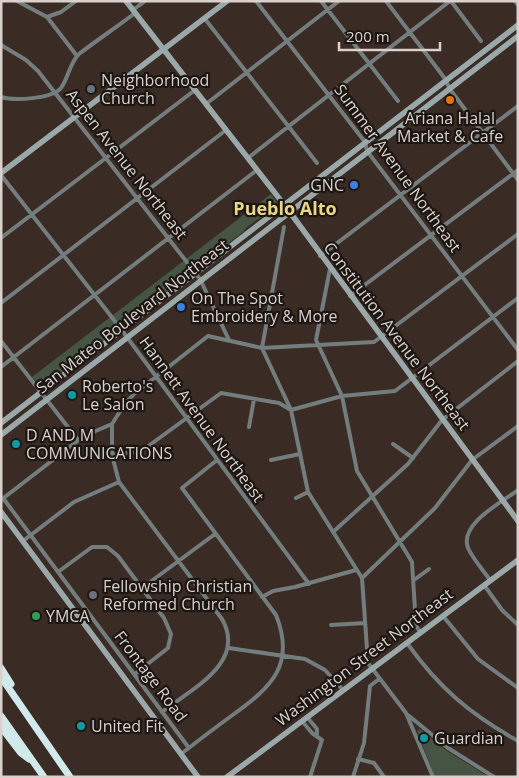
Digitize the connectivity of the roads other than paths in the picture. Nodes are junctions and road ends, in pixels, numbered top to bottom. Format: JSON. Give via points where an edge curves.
{"nodes":[{"id":1,"x":18,"y":1,"type":"edge"},
{"id":2,"x":76,"y":1,"type":"edge"},
{"id":3,"x":126,"y":1,"type":"edge"},
{"id":4,"x":145,"y":1,"type":"edge"},
{"id":5,"x":227,"y":1,"type":"edge"},
{"id":6,"x":256,"y":1,"type":"edge"},
{"id":7,"x":321,"y":1,"type":"edge"},
{"id":8,"x":339,"y":1,"type":"edge"},
{"id":9,"x":386,"y":1,"type":"edge"},
{"id":10,"x":450,"y":1,"type":"edge"},
{"id":11,"x":515,"y":1,"type":"edge"},
{"id":12,"x":518,"y":5,"type":"edge"},
{"id":13,"x":328,"y":10,"type":"junction"},
{"id":14,"x":134,"y":12,"type":"junction"},
{"id":15,"x":46,"y":17,"type":"junction"},
{"id":16,"x":205,"y":19,"type":"junction"},
{"id":17,"x":518,"y":26,"type":"edge"},
{"id":18,"x":410,"y":32,"type":"junction"},
{"id":19,"x":518,"y":36,"type":"edge"},
{"id":20,"x":287,"y":41,"type":"junction"},
{"id":21,"x":481,"y":41,"type":"dead end"},
{"id":22,"x":1,"y":45,"type":"edge"},
{"id":23,"x":163,"y":49,"type":"junction"},
{"id":24,"x":77,"y":56,"type":"junction"},
{"id":25,"x":369,"y":64,"type":"junction"},
{"id":26,"x":246,"y":72,"type":"junction"},
{"id":27,"x":446,"y":80,"type":"junction"},
{"id":28,"x":449,"y":88,"type":"junction"},
{"id":29,"x":195,"y":90,"type":"junction"},
{"id":30,"x":56,"y":93,"type":"junction"},
{"id":31,"x":328,"y":95,"type":"junction"},
{"id":32,"x":1,"y":97,"type":"edge"},
{"id":33,"x":398,"y":101,"type":"dead end"},
{"id":34,"x":206,"y":104,"type":"junction"},
{"id":35,"x":518,"y":106,"type":"edge"},
{"id":36,"x":75,"y":117,"type":"junction"},
{"id":37,"x":288,"y":126,"type":"junction"},
{"id":38,"x":226,"y":130,"type":"junction"},
{"id":39,"x":482,"y":133,"type":"junction"},
{"id":40,"x":365,"y":142,"type":"junction"},
{"id":41,"x":367,"y":151,"type":"junction"},
{"id":42,"x":106,"y":157,"type":"junction"},
{"id":43,"x":248,"y":158,"type":"junction"},
{"id":44,"x":317,"y":163,"type":"dead end"},
{"id":45,"x":257,"y":170,"type":"junction"},
{"id":46,"x":518,"y":170,"type":"edge"},
{"id":47,"x":1,"y":174,"type":"edge"},
{"id":48,"x":513,"y":174,"type":"junction"},
{"id":49,"x":518,"y":180,"type":"edge"},
{"id":50,"x":400,"y":194,"type":"junction"},
{"id":51,"x":138,"y":198,"type":"junction"},
{"id":52,"x":284,"y":205,"type":"junction"},
{"id":53,"x":289,"y":211,"type":"junction"},
{"id":54,"x":32,"y":214,"type":"junction"},
{"id":55,"x":284,"y":227,"type":"dead end"},
{"id":56,"x":518,"y":234,"type":"edge"},
{"id":57,"x":431,"y":235,"type":"junction"},
{"id":58,"x":1,"y":238,"type":"edge"},
{"id":59,"x":169,"y":238,"type":"junction"},
{"id":60,"x":64,"y":254,"type":"junction"},
{"id":61,"x":320,"y":256,"type":"junction"},
{"id":62,"x":330,"y":269,"type":"junction"},
{"id":63,"x":195,"y":273,"type":"junction"},
{"id":64,"x":462,"y":276,"type":"junction"},
{"id":65,"x":200,"y":279,"type":"junction"},
{"id":66,"x":95,"y":295,"type":"junction"},
{"id":67,"x":350,"y":296,"type":"junction"},
{"id":68,"x":518,"y":298,"type":"edge"},
{"id":69,"x":1,"y":303,"type":"edge"},
{"id":70,"x":492,"y":317,"type":"junction"},
{"id":71,"x":121,"y":329,"type":"junction"},
{"id":72,"x":126,"y":336,"type":"junction"},
{"id":73,"x":381,"y":337,"type":"junction"},
{"id":74,"x":229,"y":340,"type":"junction"},
{"id":75,"x":1,"y":341,"type":"edge"},
{"id":76,"x":317,"y":345,"type":"junction"},
{"id":77,"x":262,"y":348,"type":"junction"},
{"id":78,"x":518,"y":350,"type":"edge"},
{"id":79,"x":14,"y":357,"type":"junction"},
{"id":80,"x":518,"y":361,"type":"edge"},
{"id":81,"x":1,"y":367,"type":"edge"},
{"id":82,"x":156,"y":377,"type":"junction"},
{"id":83,"x":412,"y":378,"type":"junction"},
{"id":84,"x":41,"y":393,"type":"junction"},
{"id":85,"x":342,"y":396,"type":"junction"},
{"id":86,"x":47,"y":399,"type":"junction"},
{"id":87,"x":254,"y":399,"type":"junction"},
{"id":88,"x":291,"y":410,"type":"junction"},
{"id":89,"x":186,"y":418,"type":"junction"},
{"id":90,"x":442,"y":420,"type":"junction"},
{"id":91,"x":1,"y":423,"type":"edge"},
{"id":92,"x":112,"y":424,"type":"junction"},
{"id":93,"x":518,"y":426,"type":"edge"},
{"id":94,"x":249,"y":427,"type":"dead end"},
{"id":95,"x":1,"y":435,"type":"edge"},
{"id":96,"x":78,"y":440,"type":"junction"},
{"id":97,"x":393,"y":444,"type":"dead end"},
{"id":98,"x":300,"y":454,"type":"junction"},
{"id":99,"x":112,"y":455,"type":"junction"},
{"id":100,"x":413,"y":458,"type":"junction"},
{"id":101,"x":217,"y":460,"type":"junction"},
{"id":102,"x":272,"y":460,"type":"dead end"},
{"id":103,"x":472,"y":460,"type":"junction"},
{"id":104,"x":120,"y":482,"type":"junction"},
{"id":105,"x":518,"y":490,"type":"edge"},
{"id":106,"x":308,"y":492,"type":"junction"},
{"id":107,"x":373,"y":496,"type":"junction"},
{"id":108,"x":296,"y":498,"type":"dead end"},
{"id":109,"x":2,"y":499,"type":"edge"},
{"id":110,"x":503,"y":501,"type":"junction"},
{"id":111,"x":1,"y":512,"type":"edge"},
{"id":112,"x":518,"y":521,"type":"edge"},
{"id":113,"x":333,"y":532,"type":"junction"},
{"id":114,"x":215,"y":534,"type":"junction"},
{"id":115,"x":30,"y":535,"type":"junction"},
{"id":116,"x":23,"y":541,"type":"junction"},
{"id":117,"x":401,"y":541,"type":"junction"},
{"id":118,"x":518,"y":560,"type":"edge"},
{"id":119,"x":178,"y":561,"type":"junction"},
{"id":120,"x":429,"y":569,"type":"dead end"},
{"id":121,"x":356,"y":570,"type":"junction"},
{"id":122,"x":58,"y":572,"type":"junction"},
{"id":123,"x":362,"y":578,"type":"junction"},
{"id":124,"x":414,"y":580,"type":"junction"},
{"id":125,"x":490,"y":580,"type":"junction"},
{"id":126,"x":308,"y":584,"type":"junction"},
{"id":127,"x":484,"y":585,"type":"junction"},
{"id":128,"x":142,"y":588,"type":"junction"},
{"id":129,"x":262,"y":597,"type":"junction"},
{"id":130,"x":443,"y":616,"type":"junction"},
{"id":131,"x":365,"y":623,"type":"junction"},
{"id":132,"x":332,"y":625,"type":"dead end"},
{"id":133,"x":518,"y":625,"type":"edge"},
{"id":134,"x":421,"y":633,"type":"junction"},
{"id":135,"x":406,"y":643,"type":"junction"},
{"id":136,"x":229,"y":648,"type":"junction"},
{"id":137,"x":282,"y":655,"type":"junction"},
{"id":138,"x":1,"y":668,"type":"edge"},
{"id":139,"x":372,"y":669,"type":"junction"},
{"id":140,"x":135,"y":674,"type":"junction"},
{"id":141,"x":1,"y":677,"type":"edge"},
{"id":142,"x":380,"y":679,"type":"junction"},
{"id":143,"x":518,"y":688,"type":"edge"},
{"id":144,"x":343,"y":690,"type":"junction"},
{"id":145,"x":162,"y":712,"type":"junction"},
{"id":146,"x":27,"y":713,"type":"junction"},
{"id":147,"x":406,"y":713,"type":"junction"},
{"id":148,"x":1,"y":716,"type":"edge"},
{"id":149,"x":305,"y":719,"type":"junction"},
{"id":150,"x":1,"y":727,"type":"edge"},
{"id":151,"x":315,"y":727,"type":"junction"},
{"id":152,"x":311,"y":731,"type":"junction"},
{"id":153,"x":317,"y":734,"type":"junction"},
{"id":154,"x":518,"y":741,"type":"edge"},
{"id":155,"x":189,"y":748,"type":"junction"},
{"id":156,"x":181,"y":754,"type":"junction"},
{"id":157,"x":358,"y":759,"type":"junction"},
{"id":158,"x":34,"y":763,"type":"junction"},
{"id":159,"x":44,"y":777,"type":"edge"},
{"id":160,"x":70,"y":777,"type":"edge"},
{"id":161,"x":198,"y":777,"type":"edge"},
{"id":162,"x":227,"y":777,"type":"edge"},
{"id":163,"x":310,"y":777,"type":"edge"},
{"id":164,"x":353,"y":777,"type":"edge"},
{"id":165,"x":384,"y":777,"type":"edge"},
{"id":166,"x":433,"y":777,"type":"edge"},
{"id":167,"x":494,"y":777,"type":"edge"}],
"edges":[{"from":1,"to":15,"type":"street"},
{"from":2,"to":15,"type":"street","via":[[61,12]]},
{"from":3,"to":14,"type":"street","name":"Constitution Avenue Northeast"},
{"from":4,"to":14,"type":"street"},
{"from":5,"to":16,"type":"street"},
{"from":6,"to":20,"type":"street","name":"Summer Avenue Northeast"},
{"from":7,"to":13,"type":"street"},
{"from":8,"to":13,"type":"street"},
{"from":9,"to":18,"type":"street"},
{"from":10,"to":18,"type":"street"},
{"from":10,"to":21,"type":"street"},
{"from":11,"to":12,"type":"street"},
{"from":13,"to":20,"type":"street"},
{"from":13,"to":25,"type":"street"},
{"from":14,"to":23,"type":"street","name":"Constitution Avenue Northeast"},
{"from":14,"to":24,"type":"street"},
{"from":15,"to":24,"type":"street"},
{"from":16,"to":23,"type":"street"},
{"from":16,"to":26,"type":"street"},
{"from":17,"to":27,"type":"street","name":"San Mateo Boulevard Northeast"},
{"from":18,"to":25,"type":"street"},
{"from":18,"to":27,"type":"street"},
{"from":19,"to":28,"type":"street","name":"San Mateo Boulevard Northeast"},
{"from":20,"to":26,"type":"street"},
{"from":20,"to":31,"type":"street","name":"Summer Avenue Northeast"},
{"from":22,"to":30,"type":"street","name":"Aspen Avenue Northeast","via":[[33,66]]},
{"from":23,"to":29,"type":"street","name":"Constitution Avenue Northeast"},
{"from":23,"to":36,"type":"street"},
{"from":24,"to":30,"type":"street"},
{"from":25,"to":31,"type":"street"},
{"from":25,"to":33,"type":"street"},
{"from":26,"to":34,"type":"street"},
{"from":26,"to":37,"type":"street"},
{"from":27,"to":28,"type":"street"},
{"from":27,"to":40,"type":"street","name":"San Mateo Boulevard Northeast"},
{"from":28,"to":39,"type":"street"},
{"from":28,"to":41,"type":"street","name":"San Mateo Boulevard Northeast"},
{"from":29,"to":34,"type":"street","name":"Constitution Avenue Northeast"},
{"from":29,"to":42,"type":"street"},
{"from":30,"to":32,"type":"street","via":[[25,98]]},
{"from":30,"to":36,"type":"street","name":"Aspen Avenue Northeast"},
{"from":31,"to":37,"type":"street"},
{"from":31,"to":40,"type":"street","name":"Summer Avenue Northeast"},
{"from":34,"to":38,"type":"street","name":"Constitution Avenue Northeast"},
{"from":35,"to":39,"type":"street"},
{"from":36,"to":42,"type":"street","name":"Aspen Avenue Northeast"},
{"from":36,"to":47,"type":"street"},
{"from":37,"to":43,"type":"street"},
{"from":37,"to":44,"type":"street"},
{"from":38,"to":43,"type":"street","name":"Constitution Avenue Northeast"},
{"from":38,"to":51,"type":"street"},
{"from":39,"to":48,"type":"street"},
{"from":39,"to":50,"type":"street"},
{"from":40,"to":41,"type":"street","name":"Summer Avenue Northeast"},
{"from":40,"to":52,"type":"street","name":"San Mateo Boulevard Northeast"},
{"from":41,"to":50,"type":"street","name":"Summer Avenue Northeast"},
{"from":41,"to":53,"type":"street","name":"San Mateo Boulevard Northeast"},
{"from":42,"to":51,"type":"street","name":"Aspen Avenue Northeast"},
{"from":42,"to":54,"type":"street"},
{"from":43,"to":45,"type":"street","name":"Constitution Avenue Northeast"},
{"from":45,"to":52,"type":"street","name":"Constitution Avenue Northeast"},
{"from":45,"to":59,"type":"street"},
{"from":46,"to":48,"type":"street"},
{"from":47,"to":54,"type":"street","name":"Hannett Avenue Northeast"},
{"from":48,"to":49,"type":"street"},
{"from":48,"to":57,"type":"street"},
{"from":50,"to":57,"type":"street","name":"Summer Avenue Northeast"},
{"from":50,"to":61,"type":"street"},
{"from":51,"to":59,"type":"street","name":"Aspen Avenue Northeast"},
{"from":51,"to":60,"type":"street"},
{"from":52,"to":53,"type":"street","name":"Constitution Avenue Northeast"},
{"from":52,"to":63,"type":"street","name":"San Mateo Boulevard Northeast"},
{"from":53,"to":61,"type":"street","name":"Constitution Avenue Northeast"},
{"from":53,"to":65,"type":"street","name":"San Mateo Boulevard Northeast"},
{"from":54,"to":58,"type":"street"},
{"from":54,"to":60,"type":"street","name":"Hannett Avenue Northeast"},
{"from":55,"to":77,"type":"street"},
{"from":56,"to":64,"type":"street"},
{"from":57,"to":64,"type":"street","name":"Summer Avenue Northeast"},
{"from":57,"to":67,"type":"street"},
{"from":59,"to":63,"type":"street","name":"Aspen Avenue Northeast"},
{"from":59,"to":66,"type":"street"},
{"from":60,"to":66,"type":"street","name":"Hannett Avenue Northeast"},
{"from":60,"to":69,"type":"street"},
{"from":61,"to":62,"type":"street","name":"Constitution Avenue Northeast"},
{"from":62,"to":67,"type":"street","name":"Constitution Avenue Northeast"},
{"from":62,"to":76,"type":"street"},
{"from":63,"to":65,"type":"street","name":"Aspen Avenue Northeast"},
{"from":63,"to":71,"type":"street","name":"San Mateo Boulevard Northeast"},
{"from":64,"to":70,"type":"street","name":"Summer Avenue Northeast"},
{"from":64,"to":73,"type":"street"},
{"from":65,"to":72,"type":"street","name":"San Mateo Boulevard Northeast"},
{"from":65,"to":74,"type":"street","name":"Aspen Avenue Northeast"},
{"from":66,"to":71,"type":"street","name":"Hannett Avenue Northeast"},
{"from":66,"to":79,"type":"street"},
{"from":67,"to":73,"type":"street","name":"Constitution Avenue Northeast"},
{"from":68,"to":70,"type":"street"},
{"from":70,"to":78,"type":"street","name":"Summer Avenue Northeast"},
{"from":70,"to":83,"type":"street"},
{"from":71,"to":72,"type":"street","name":"Hannett Avenue Northeast"},
{"from":71,"to":84,"type":"street","name":"San Mateo Boulevard Northeast"},
{"from":72,"to":82,"type":"street","name":"Hannett Avenue Northeast"},
{"from":72,"to":86,"type":"street","name":"San Mateo Boulevard Northeast"},
{"from":73,"to":76,"type":"street","via":[[370,343]]},
{"from":73,"to":83,"type":"street","name":"Constitution Avenue Northeast"},
{"from":74,"to":77,"type":"street"},
{"from":74,"to":82,"type":"street","via":[[208,336]]},
{"from":75,"to":79,"type":"street"},
{"from":76,"to":77,"type":"street"},
{"from":76,"to":85,"type":"street"},
{"from":77,"to":88,"type":"street"},
{"from":79,"to":81,"type":"street"},
{"from":79,"to":84,"type":"street"},
{"from":80,"to":90,"type":"street"},
{"from":82,"to":89,"type":"street","name":"Hannett Avenue Northeast"},
{"from":82,"to":92,"type":"street","via":[[129,399]]},
{"from":83,"to":85,"type":"street","via":[[395,392]]},
{"from":83,"to":90,"type":"street","name":"Constitution Avenue Northeast"},
{"from":84,"to":86,"type":"street"},
{"from":84,"to":91,"type":"street","name":"San Mateo Boulevard Northeast"},
{"from":85,"to":88,"type":"street"},
{"from":85,"to":107,"type":"street","via":[[357,471]]},
{"from":86,"to":95,"type":"street","name":"San Mateo Boulevard Northeast"},
{"from":86,"to":96,"type":"street"},
{"from":87,"to":88,"type":"street","via":[[284,404]]},
{"from":87,"to":89,"type":"street","via":[[221,393]]},
{"from":87,"to":94,"type":"street"},
{"from":88,"to":98,"type":"street"},
{"from":89,"to":99,"type":"street","via":[[147,447]]},
{"from":89,"to":101,"type":"street","name":"Hannett Avenue Northeast"},
{"from":90,"to":100,"type":"street"},
{"from":90,"to":103,"type":"street","name":"Constitution Avenue Northeast"},
{"from":92,"to":96,"type":"street"},
{"from":92,"to":99,"type":"street"},
{"from":93,"to":103,"type":"street"},
{"from":96,"to":109,"type":"street"},
{"from":97,"to":100,"type":"street"},
{"from":98,"to":102,"type":"street"},
{"from":98,"to":106,"type":"street"},
{"from":99,"to":104,"type":"street"},
{"from":100,"to":107,"type":"street"},
{"from":101,"to":114,"type":"street","via":[[182,488]]},
{"from":101,"to":126,"type":"street","name":"Hannett Avenue Northeast"},
{"from":103,"to":110,"type":"street","name":"Constitution Avenue Northeast"},
{"from":103,"to":117,"type":"street","via":[[435,508]]},
{"from":104,"to":115,"type":"street","via":[[74,502]]},
{"from":104,"to":119,"type":"street"},
{"from":105,"to":110,"type":"street"},
{"from":106,"to":108,"type":"street"},
{"from":106,"to":113,"type":"street"},
{"from":107,"to":113,"type":"street"},
{"from":107,"to":117,"type":"street"},
{"from":109,"to":115,"type":"street","name":"Frontage Road"},
{"from":110,"to":112,"type":"street","name":"Constitution Avenue Northeast"},
{"from":110,"to":125,"type":"street","via":[[474,523],[467,536],[469,549]]},
{"from":111,"to":116,"type":"street"},
{"from":113,"to":121,"type":"street"},
{"from":114,"to":119,"type":"street"},
{"from":114,"to":129,"type":"street"},
{"from":115,"to":116,"type":"street"},
{"from":115,"to":122,"type":"street","name":"Frontage Road"},
{"from":116,"to":156,"type":"street"},
{"from":117,"to":123,"type":"street"},
{"from":117,"to":124,"type":"street","via":[[412,562]]},
{"from":118,"to":125,"type":"street","name":"Washington Street Northeast"},
{"from":119,"to":128,"type":"street"},
{"from":119,"to":136,"type":"street","via":[[222,619]]},
{"from":120,"to":124,"type":"street"},
{"from":121,"to":123,"type":"street"},
{"from":121,"to":126,"type":"street"},
{"from":122,"to":128,"type":"street","via":[[86,551],[99,546],[114,552]]},
{"from":122,"to":140,"type":"street","name":"Frontage Road"},
{"from":123,"to":131,"type":"street"},
{"from":124,"to":134,"type":"street","via":[[416,626]]},
{"from":125,"to":127,"type":"street","name":"Washington Street Northeast"},
{"from":126,"to":129,"type":"street","via":[[273,591]]},
{"from":127,"to":130,"type":"street","name":"Washington Street Northeast"},
{"from":127,"to":133,"type":"street"},
{"from":128,"to":140,"type":"street","via":[[170,627],[171,641],[168,648]]},
{"from":129,"to":137,"type":"street","via":[[279,623]]},
{"from":130,"to":134,"type":"street","name":"Washington Street Northeast"},
{"from":130,"to":143,"type":"street","via":[[478,659]]},
{"from":131,"to":132,"type":"street"},
{"from":131,"to":139,"type":"street","via":[[368,663]]},
{"from":134,"to":135,"type":"street","name":"Washington Street Northeast"},
{"from":135,"to":139,"type":"street","name":"Washington Street Northeast"},
{"from":135,"to":154,"type":"street","via":[[443,688],[468,710]]},
{"from":136,"to":137,"type":"street"},
{"from":136,"to":145,"type":"street","via":[[220,666]]},
{"from":137,"to":144,"type":"street","via":[[305,659],[319,666],[332,675]]},
{"from":137,"to":155,"type":"street","via":[[278,673],[264,691]]},
{"from":138,"to":146,"type":"highway"},
{"from":139,"to":142,"type":"street"},
{"from":139,"to":144,"type":"street","name":"Washington Street Northeast"},
{"from":140,"to":145,"type":"street","name":"Frontage Road"},
{"from":141,"to":146,"type":"highway"},
{"from":142,"to":147,"type":"street"},
{"from":142,"to":157,"type":"street","via":[[370,686],[367,724]]},
{"from":144,"to":149,"type":"street","name":"Washington Street Northeast"},
{"from":145,"to":155,"type":"street","name":"Frontage Road"},
{"from":146,"to":160,"type":"highway"},
{"from":147,"to":166,"type":"street"},
{"from":147,"to":167,"type":"street","via":[[448,748]]},
{"from":148,"to":158,"type":"highway"},
{"from":149,"to":151,"type":"street"},
{"from":149,"to":152,"type":"street"},
{"from":149,"to":162,"type":"street","name":"Washington Street Northeast"},
{"from":150,"to":158,"type":"highway","via":[[21,753]]},
{"from":151,"to":152,"type":"street"},
{"from":151,"to":153,"type":"street"},
{"from":152,"to":153,"type":"street"},
{"from":153,"to":163,"type":"street","via":[[322,740]]},
{"from":155,"to":156,"type":"street"},
{"from":156,"to":161,"type":"street"},
{"from":157,"to":164,"type":"street"},
{"from":157,"to":165,"type":"street","via":[[374,763]]},
{"from":158,"to":159,"type":"highway"}]}
